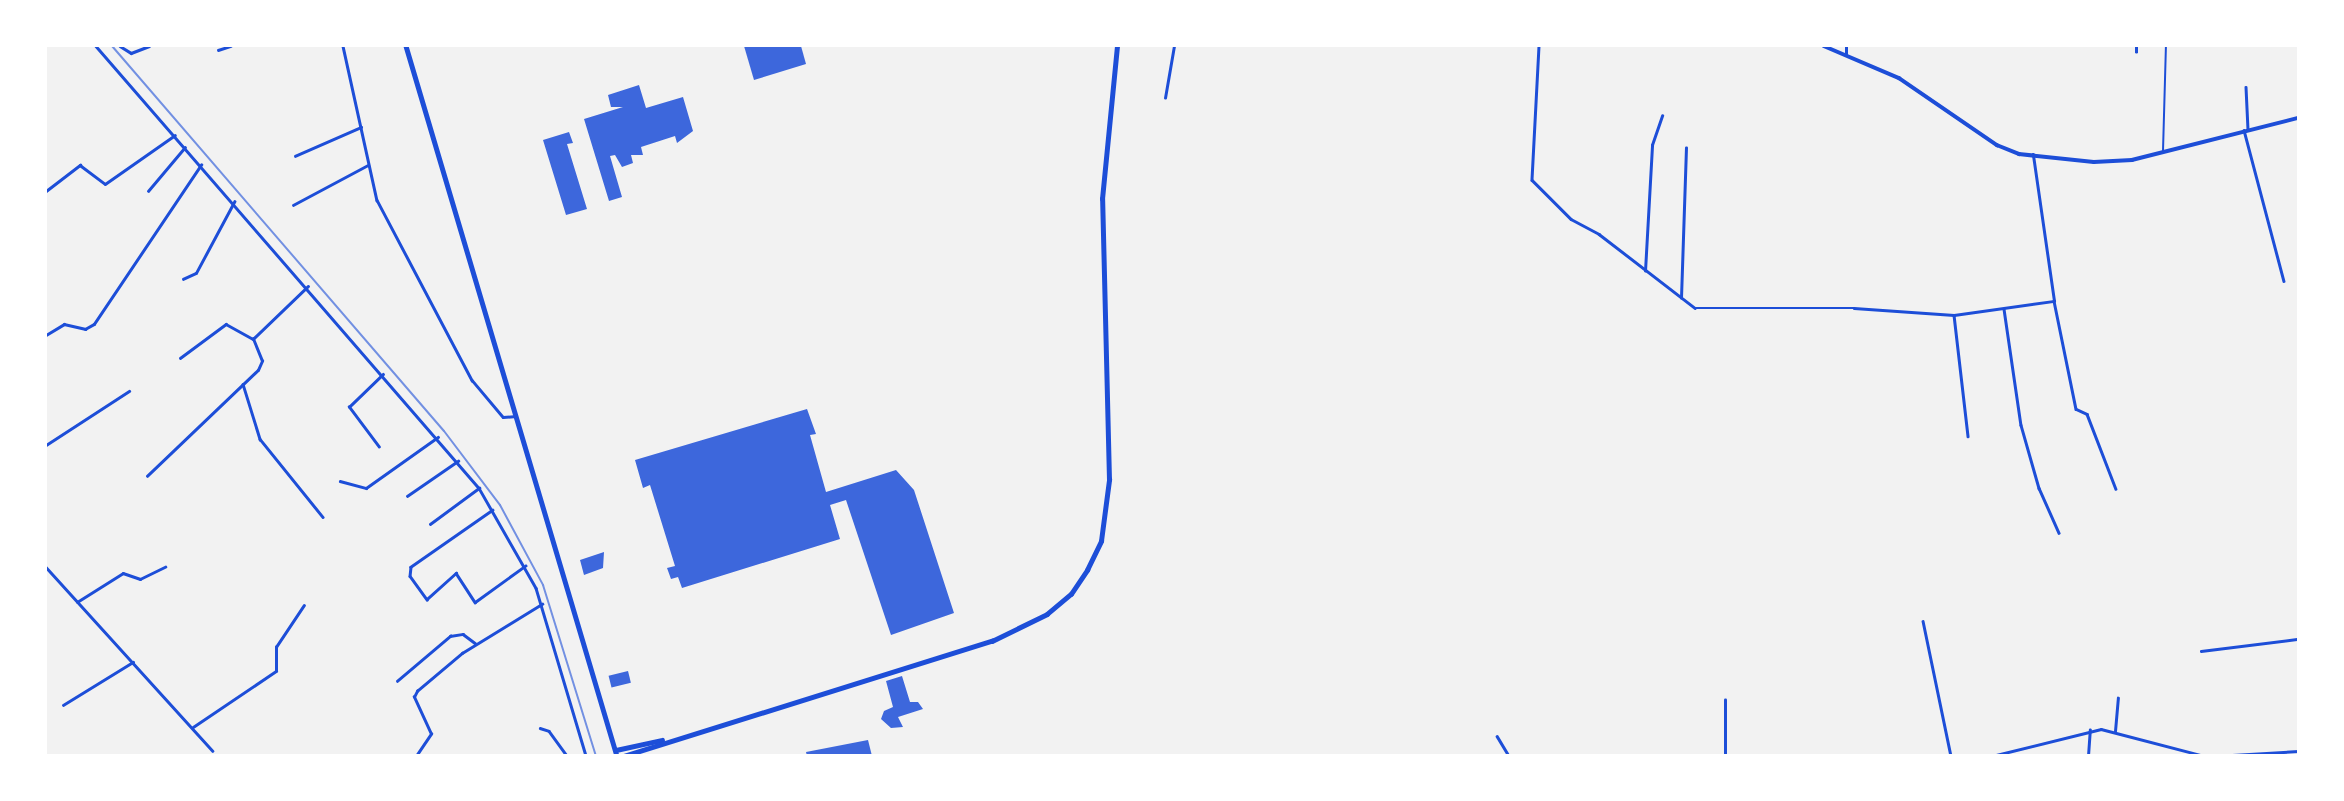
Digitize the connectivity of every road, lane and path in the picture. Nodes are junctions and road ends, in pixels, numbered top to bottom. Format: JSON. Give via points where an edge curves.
{"nodes":[{"id":1,"x":96,"y":46,"type":"edge"},
{"id":2,"x":120,"y":46,"type":"edge"},
{"id":3,"x":149,"y":46,"type":"edge"},
{"id":4,"x":230,"y":46,"type":"edge"},
{"id":5,"x":343,"y":46,"type":"edge"},
{"id":6,"x":406,"y":46,"type":"edge"},
{"id":7,"x":1117,"y":46,"type":"edge"},
{"id":8,"x":1174,"y":46,"type":"edge"},
{"id":9,"x":1539,"y":46,"type":"edge"},
{"id":10,"x":1824,"y":46,"type":"edge"},
{"id":11,"x":1846,"y":46,"type":"edge"},
{"id":12,"x":2136,"y":46,"type":"edge"},
{"id":13,"x":2166,"y":46,"type":"edge"},
{"id":14,"x":218,"y":50,"type":"dead end"},
{"id":15,"x":2136,"y":52,"type":"dead end"},
{"id":16,"x":1846,"y":54,"type":"junction"},
{"id":17,"x":2246,"y":88,"type":"dead end"},
{"id":18,"x":1165,"y":98,"type":"dead end"},
{"id":19,"x":1662,"y":116,"type":"dead end"},
{"id":20,"x":2298,"y":118,"type":"edge"},
{"id":21,"x":361,"y":127,"type":"junction"},
{"id":22,"x":2246,"y":130,"type":"junction"},
{"id":23,"x":175,"y":135,"type":"junction"},
{"id":24,"x":185,"y":147,"type":"junction"},
{"id":25,"x":1686,"y":148,"type":"dead end"},
{"id":26,"x":2164,"y":152,"type":"junction"},
{"id":27,"x":2033,"y":155,"type":"junction"},
{"id":28,"x":295,"y":156,"type":"dead end"},
{"id":29,"x":202,"y":164,"type":"junction"},
{"id":30,"x":368,"y":164,"type":"junction"},
{"id":31,"x":46,"y":191,"type":"edge"},
{"id":32,"x":148,"y":191,"type":"dead end"},
{"id":33,"x":234,"y":202,"type":"junction"},
{"id":34,"x":293,"y":205,"type":"dead end"},
{"id":35,"x":1645,"y":271,"type":"junction"},
{"id":36,"x":183,"y":279,"type":"dead end"},
{"id":37,"x":2284,"y":281,"type":"dead end"},
{"id":38,"x":308,"y":286,"type":"junction"},
{"id":39,"x":1681,"y":298,"type":"junction"},
{"id":40,"x":2054,"y":301,"type":"junction"},
{"id":41,"x":2004,"y":309,"type":"junction"},
{"id":42,"x":1954,"y":315,"type":"junction"},
{"id":43,"x":46,"y":335,"type":"edge"},
{"id":44,"x":253,"y":339,"type":"junction"},
{"id":45,"x":180,"y":358,"type":"dead end"},
{"id":46,"x":383,"y":374,"type":"junction"},
{"id":47,"x":243,"y":384,"type":"junction"},
{"id":48,"x":129,"y":391,"type":"dead end"},
{"id":49,"x":516,"y":416,"type":"junction"},
{"id":50,"x":1968,"y":436,"type":"dead end"},
{"id":51,"x":438,"y":437,"type":"junction"},
{"id":52,"x":46,"y":445,"type":"edge"},
{"id":53,"x":379,"y":447,"type":"dead end"},
{"id":54,"x":458,"y":461,"type":"junction"},
{"id":55,"x":147,"y":476,"type":"dead end"},
{"id":56,"x":340,"y":481,"type":"dead end"},
{"id":57,"x":479,"y":488,"type":"junction"},
{"id":58,"x":2116,"y":488,"type":"dead end"},
{"id":59,"x":407,"y":496,"type":"dead end"},
{"id":60,"x":493,"y":510,"type":"junction"},
{"id":61,"x":323,"y":517,"type":"dead end"},
{"id":62,"x":430,"y":524,"type":"dead end"},
{"id":63,"x":2059,"y":533,"type":"dead end"},
{"id":64,"x":525,"y":566,"type":"junction"},
{"id":65,"x":46,"y":567,"type":"edge"},
{"id":66,"x":165,"y":567,"type":"dead end"},
{"id":67,"x":77,"y":602,"type":"junction"},
{"id":68,"x":542,"y":604,"type":"junction"},
{"id":69,"x":304,"y":606,"type":"dead end"},
{"id":70,"x":1923,"y":621,"type":"dead end"},
{"id":71,"x":2298,"y":639,"type":"edge"},
{"id":72,"x":475,"y":643,"type":"junction"},
{"id":73,"x":2201,"y":650,"type":"dead end"},
{"id":74,"x":133,"y":662,"type":"junction"},
{"id":75,"x":397,"y":681,"type":"dead end"},
{"id":76,"x":2118,"y":698,"type":"dead end"},
{"id":77,"x":1725,"y":699,"type":"dead end"},
{"id":78,"x":63,"y":705,"type":"dead end"},
{"id":79,"x":193,"y":727,"type":"junction"},
{"id":80,"x":540,"y":728,"type":"dead end"},
{"id":81,"x":2090,"y":730,"type":"junction"},
{"id":82,"x":2115,"y":731,"type":"junction"},
{"id":83,"x":1497,"y":736,"type":"dead end"},
{"id":84,"x":670,"y":739,"type":"junction"},
{"id":85,"x":213,"y":751,"type":"dead end"},
{"id":86,"x":2298,"y":751,"type":"edge"},
{"id":87,"x":639,"y":753,"type":"edge"},
{"id":88,"x":619,"y":754,"type":"edge"},
{"id":89,"x":416,"y":755,"type":"edge"},
{"id":90,"x":567,"y":755,"type":"edge"},
{"id":91,"x":586,"y":755,"type":"edge"},
{"id":92,"x":1509,"y":755,"type":"edge"},
{"id":93,"x":1724,"y":755,"type":"edge"},
{"id":94,"x":1951,"y":755,"type":"edge"},
{"id":95,"x":1992,"y":755,"type":"edge"},
{"id":96,"x":2088,"y":755,"type":"edge"},
{"id":97,"x":2205,"y":755,"type":"edge"},
{"id":98,"x":2216,"y":755,"type":"edge"}],
"edges":[{"from":1,"to":23,"type":"street"},
{"from":2,"to":3,"type":"street","via":[[131,53]]},
{"from":4,"to":14,"type":"street"},
{"from":5,"to":21,"type":"street"},
{"from":6,"to":49,"type":"main road"},
{"from":7,"to":84,"type":"main road","via":[[1102,199],[1109,480],[1101,541],[1087,570],[1071,594],[1048,614],[992,641]]},
{"from":8,"to":18,"type":"street"},
{"from":9,"to":35,"type":"street","via":[[1532,180],[1560,211],[1599,234]]},
{"from":10,"to":16,"type":"street"},
{"from":11,"to":16,"type":"street"},
{"from":12,"to":15,"type":"street"},
{"from":13,"to":26,"type":"lane"},
{"from":16,"to":27,"type":"street","via":[[1899,78],[1997,145]]},
{"from":17,"to":22,"type":"street"},
{"from":19,"to":35,"type":"street","via":[[1652,145]]},
{"from":20,"to":22,"type":"street"},
{"from":21,"to":28,"type":"street"},
{"from":21,"to":30,"type":"street"},
{"from":22,"to":26,"type":"street"},
{"from":22,"to":37,"type":"street"},
{"from":23,"to":24,"type":"street"},
{"from":23,"to":31,"type":"street","via":[[105,184],[80,165]]},
{"from":24,"to":29,"type":"street"},
{"from":24,"to":32,"type":"street"},
{"from":25,"to":39,"type":"street"},
{"from":26,"to":27,"type":"street","via":[[2112,162]]},
{"from":27,"to":40,"type":"street"},
{"from":29,"to":33,"type":"street"},
{"from":29,"to":43,"type":"street","via":[[94,324],[85,329],[64,324]]},
{"from":30,"to":34,"type":"street"},
{"from":30,"to":49,"type":"street","via":[[377,200],[472,380],[503,417]]},
{"from":33,"to":36,"type":"street","via":[[196,273]]},
{"from":33,"to":38,"type":"street"},
{"from":35,"to":39,"type":"street"},
{"from":38,"to":44,"type":"street"},
{"from":38,"to":46,"type":"street"},
{"from":39,"to":42,"type":"street","via":[[1703,309],[1854,308]]},
{"from":40,"to":41,"type":"street"},
{"from":40,"to":58,"type":"street","via":[[2076,409],[2087,414]]},
{"from":41,"to":42,"type":"street"},
{"from":41,"to":63,"type":"street","via":[[2018,414],[2039,488]]},
{"from":42,"to":50,"type":"street"},
{"from":44,"to":45,"type":"street","via":[[226,324]]},
{"from":44,"to":47,"type":"street","via":[[261,365]]},
{"from":46,"to":51,"type":"street"},
{"from":46,"to":53,"type":"street","via":[[349,407]]},
{"from":47,"to":55,"type":"street"},
{"from":47,"to":61,"type":"street","via":[[260,439]]},
{"from":48,"to":52,"type":"street"},
{"from":49,"to":88,"type":"main road"},
{"from":51,"to":54,"type":"street"},
{"from":51,"to":56,"type":"street","via":[[366,488]]},
{"from":54,"to":57,"type":"street"},
{"from":54,"to":59,"type":"street"},
{"from":57,"to":60,"type":"street"},
{"from":57,"to":62,"type":"street"},
{"from":60,"to":64,"type":"street"},
{"from":60,"to":64,"type":"street","via":[[411,567],[410,576],[427,599],[456,573],[475,602]]},
{"from":64,"to":68,"type":"street"},
{"from":65,"to":67,"type":"street"},
{"from":66,"to":67,"type":"street","via":[[140,579],[123,573]]},
{"from":67,"to":74,"type":"street"},
{"from":68,"to":72,"type":"street"},
{"from":68,"to":91,"type":"street"},
{"from":69,"to":79,"type":"street","via":[[276,648],[276,671]]},
{"from":70,"to":94,"type":"street"},
{"from":71,"to":73,"type":"street"},
{"from":72,"to":75,"type":"street","via":[[463,634],[450,636]]},
{"from":72,"to":89,"type":"street","via":[[415,694],[431,734]]},
{"from":74,"to":78,"type":"street"},
{"from":74,"to":79,"type":"street"},
{"from":76,"to":82,"type":"street"},
{"from":77,"to":93,"type":"street"},
{"from":79,"to":85,"type":"street"},
{"from":80,"to":90,"type":"street","via":[[549,731]]},
{"from":81,"to":82,"type":"street"},
{"from":81,"to":95,"type":"street"},
{"from":81,"to":96,"type":"street"},
{"from":82,"to":97,"type":"street"},
{"from":83,"to":92,"type":"street"},
{"from":84,"to":87,"type":"main road"},
{"from":84,"to":88,"type":"main road"},
{"from":86,"to":98,"type":"street"},
{"from":87,"to":88,"type":"main road"}]}
